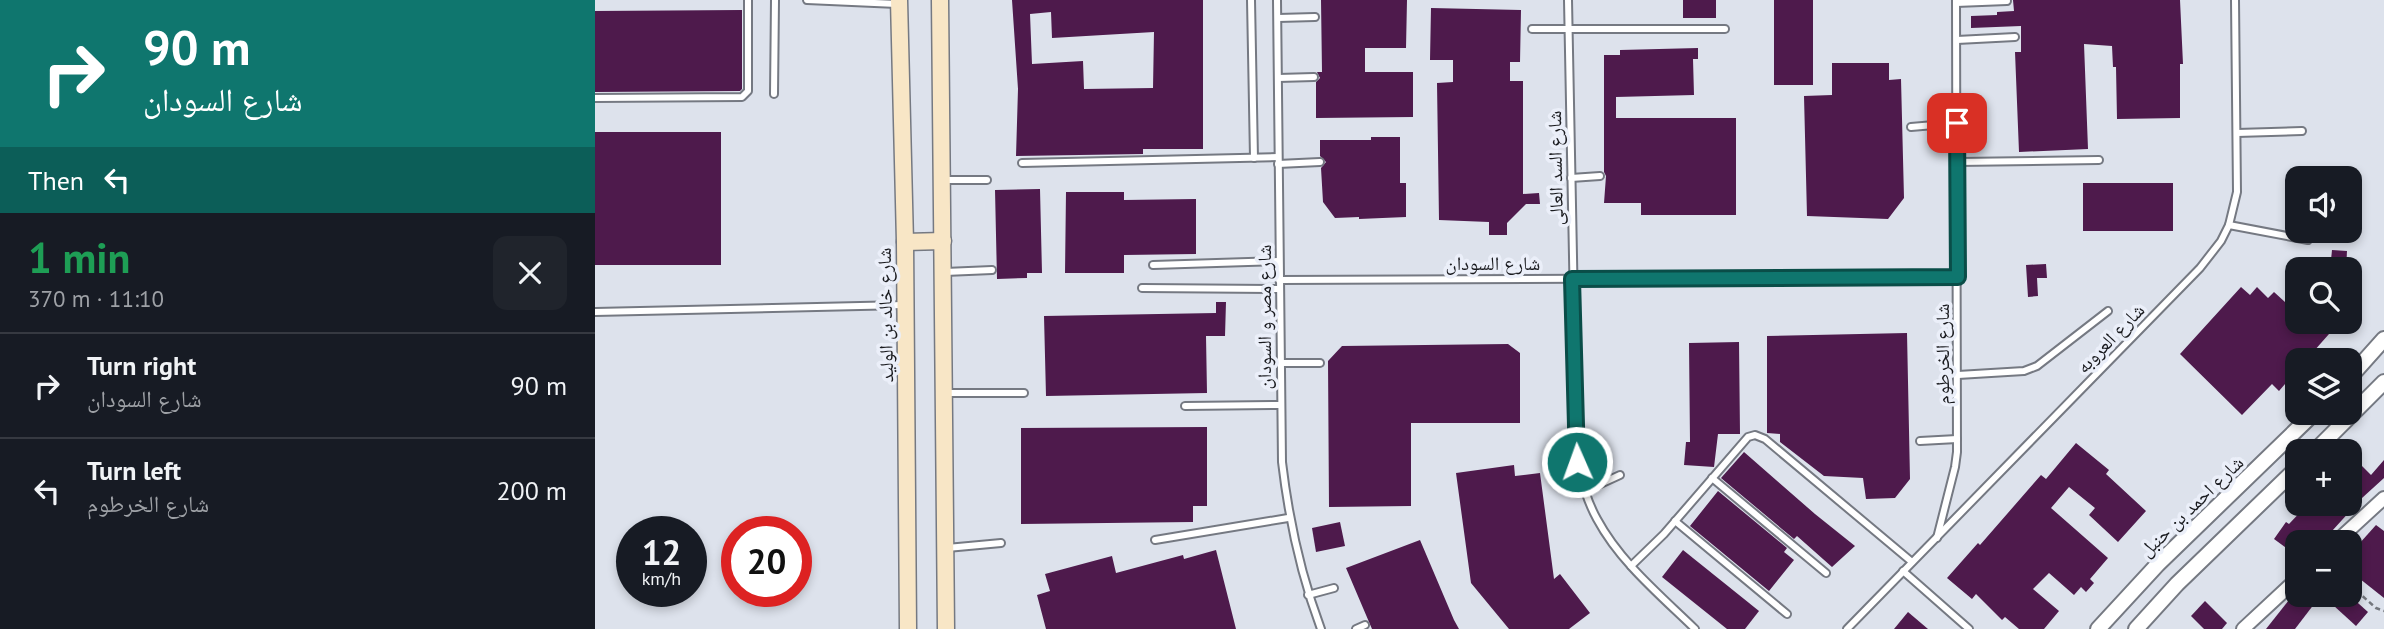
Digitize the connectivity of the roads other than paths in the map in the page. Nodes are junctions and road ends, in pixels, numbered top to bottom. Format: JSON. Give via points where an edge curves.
{"nodes":[{"id":1,"x":748,"y":0,"type":"edge"},
{"id":2,"x":775,"y":0,"type":"edge"},
{"id":3,"x":807,"y":0,"type":"edge"},
{"id":4,"x":940,"y":0,"type":"edge"},
{"id":5,"x":1251,"y":0,"type":"edge"},
{"id":6,"x":1277,"y":0,"type":"edge"},
{"id":7,"x":1568,"y":0,"type":"edge"},
{"id":8,"x":2235,"y":0,"type":"edge"},
{"id":9,"x":1956,"y":1,"type":"edge"},
{"id":10,"x":2007,"y":1,"type":"edge"},
{"id":11,"x":899,"y":2,"type":"edge"},
{"id":12,"x":1315,"y":17,"type":"dead end"},
{"id":13,"x":1277,"y":18,"type":"junction"},
{"id":14,"x":1569,"y":28,"type":"junction"},
{"id":15,"x":1532,"y":29,"type":"dead end"},
{"id":16,"x":1725,"y":29,"type":"dead end"},
{"id":17,"x":2015,"y":37,"type":"dead end"},
{"id":18,"x":1957,"y":40,"type":"junction"},
{"id":19,"x":1314,"y":76,"type":"dead end"},
{"id":20,"x":1278,"y":78,"type":"junction"},
{"id":21,"x":774,"y":94,"type":"dead end"},
{"id":22,"x":595,"y":98,"type":"edge"},
{"id":23,"x":1957,"y":123,"type":"junction"},
{"id":24,"x":1911,"y":127,"type":"dead end"},
{"id":25,"x":2302,"y":131,"type":"dead end"},
{"id":26,"x":2237,"y":133,"type":"junction"},
{"id":27,"x":1254,"y":158,"type":"junction"},
{"id":28,"x":2099,"y":160,"type":"dead end"},
{"id":29,"x":1278,"y":161,"type":"junction"},
{"id":30,"x":1320,"y":162,"type":"dead end"},
{"id":31,"x":1957,"y":162,"type":"junction"},
{"id":32,"x":1022,"y":163,"type":"dead end"},
{"id":33,"x":1600,"y":176,"type":"dead end"},
{"id":34,"x":1571,"y":178,"type":"junction"},
{"id":35,"x":942,"y":180,"type":"junction"},
{"id":36,"x":987,"y":180,"type":"dead end"},
{"id":37,"x":2229,"y":225,"type":"junction"},
{"id":38,"x":2285,"y":236,"type":"edge"},
{"id":39,"x":943,"y":240,"type":"junction"},
{"id":40,"x":905,"y":242,"type":"junction"},
{"id":41,"x":1279,"y":261,"type":"junction"},
{"id":42,"x":1153,"y":265,"type":"dead end"},
{"id":43,"x":992,"y":270,"type":"dead end"},
{"id":44,"x":943,"y":272,"type":"junction"},
{"id":45,"x":1958,"y":277,"type":"junction"},
{"id":46,"x":1572,"y":279,"type":"junction"},
{"id":47,"x":1279,"y":280,"type":"junction"},
{"id":48,"x":1142,"y":288,"type":"dead end"},
{"id":49,"x":1279,"y":289,"type":"junction"},
{"id":50,"x":906,"y":305,"type":"junction"},
{"id":51,"x":2108,"y":311,"type":"dead end"},
{"id":52,"x":595,"y":312,"type":"edge"},
{"id":53,"x":2384,"y":339,"type":"edge"},
{"id":54,"x":1280,"y":363,"type":"junction"},
{"id":55,"x":1320,"y":363,"type":"dead end"},
{"id":56,"x":2362,"y":364,"type":"edge"},
{"id":57,"x":1958,"y":375,"type":"junction"},
{"id":58,"x":2384,"y":382,"type":"edge"},
{"id":59,"x":944,"y":393,"type":"junction"},
{"id":60,"x":1024,"y":393,"type":"dead end"},
{"id":61,"x":1280,"y":405,"type":"junction"},
{"id":62,"x":1185,"y":406,"type":"dead end"},
{"id":63,"x":2302,"y":425,"type":"edge"},
{"id":64,"x":1957,"y":439,"type":"junction"},
{"id":65,"x":2327,"y":439,"type":"edge"},
{"id":66,"x":1920,"y":441,"type":"dead end"},
{"id":67,"x":1620,"y":475,"type":"dead end"},
{"id":68,"x":1712,"y":478,"type":"junction"},
{"id":69,"x":2285,"y":480,"type":"edge"},
{"id":70,"x":1585,"y":491,"type":"junction"},
{"id":71,"x":2384,"y":498,"type":"edge"},
{"id":72,"x":1288,"y":517,"type":"junction"},
{"id":73,"x":1675,"y":521,"type":"junction"},
{"id":74,"x":2349,"y":530,"type":"edge"},
{"id":75,"x":1937,"y":538,"type":"junction"},
{"id":76,"x":1155,"y":540,"type":"dead end"},
{"id":77,"x":1001,"y":543,"type":"dead end"},
{"id":78,"x":945,"y":548,"type":"junction"},
{"id":79,"x":1912,"y":562,"type":"junction"},
{"id":80,"x":1631,"y":566,"type":"junction"},
{"id":81,"x":1903,"y":571,"type":"junction"},
{"id":82,"x":1826,"y":573,"type":"dead end"},
{"id":83,"x":1334,"y":587,"type":"dead end"},
{"id":84,"x":2285,"y":590,"type":"edge"},
{"id":85,"x":1308,"y":595,"type":"junction"},
{"id":86,"x":1787,"y":614,"type":"dead end"},
{"id":87,"x":1365,"y":625,"type":"dead end"},
{"id":88,"x":908,"y":629,"type":"edge"},
{"id":89,"x":946,"y":629,"type":"edge"},
{"id":90,"x":1321,"y":629,"type":"edge"},
{"id":91,"x":1356,"y":629,"type":"edge"},
{"id":92,"x":1695,"y":629,"type":"edge"},
{"id":93,"x":1847,"y":629,"type":"edge"},
{"id":94,"x":1969,"y":629,"type":"edge"},
{"id":95,"x":2098,"y":629,"type":"edge"},
{"id":96,"x":2136,"y":629,"type":"edge"},
{"id":97,"x":2243,"y":629,"type":"edge"}],
"edges":[{"from":1,"to":22,"type":"lane","via":[[748,91],[743,97]]},
{"from":2,"to":21,"type":"lane"},
{"from":3,"to":11,"type":"lane"},
{"from":4,"to":35,"type":"main road"},
{"from":5,"to":27,"type":"lane"},
{"from":6,"to":13,"type":"lane","name":"شارع مصر و السودان"},
{"from":7,"to":14,"type":"lane","name":"شارع السد العالى"},
{"from":8,"to":26,"type":"lane","name":"شارع العروبه"},
{"from":9,"to":10,"type":"lane"},
{"from":9,"to":18,"type":"lane","name":"شارع الخرطوم"},
{"from":11,"to":40,"type":"main road","name":"شارع خالد بن الوليد"},
{"from":12,"to":13,"type":"lane"},
{"from":13,"to":20,"type":"lane","name":"شارع مصر و السودان"},
{"from":14,"to":15,"type":"lane"},
{"from":14,"to":16,"type":"lane"},
{"from":14,"to":34,"type":"lane","name":"شارع السد العالى"},
{"from":17,"to":18,"type":"lane"},
{"from":18,"to":23,"type":"lane","name":"شارع الخرطوم"},
{"from":19,"to":20,"type":"lane"},
{"from":20,"to":29,"type":"lane","name":"شارع مصر و السودان"},
{"from":23,"to":24,"type":"lane"},
{"from":23,"to":31,"type":"lane","name":"شارع الخرطوم"},
{"from":25,"to":26,"type":"lane"},
{"from":26,"to":37,"type":"lane","name":"شارع العروبه","via":[[2237,192]]},
{"from":27,"to":29,"type":"lane"},
{"from":27,"to":32,"type":"lane"},
{"from":28,"to":31,"type":"lane"},
{"from":29,"to":30,"type":"lane"},
{"from":29,"to":41,"type":"lane","name":"شارع مصر و السودان"},
{"from":31,"to":45,"type":"lane","name":"شارع الخرطوم"},
{"from":33,"to":34,"type":"lane"},
{"from":34,"to":46,"type":"lane","name":"شارع السد العالى"},
{"from":35,"to":36,"type":"lane"},
{"from":35,"to":39,"type":"main road"},
{"from":37,"to":38,"type":"lane"},
{"from":37,"to":75,"type":"lane","name":"شارع العروبه","via":[[2200,268]]},
{"from":39,"to":40,"type":"main road"},
{"from":39,"to":44,"type":"main road"},
{"from":40,"to":50,"type":"main road","name":"شارع خالد بن الوليد"},
{"from":41,"to":42,"type":"lane"},
{"from":41,"to":47,"type":"lane","name":"شارع مصر و السودان"},
{"from":43,"to":44,"type":"lane"},
{"from":44,"to":59,"type":"main road"},
{"from":45,"to":46,"type":"lane","name":"شارع السودان"},
{"from":45,"to":57,"type":"lane","name":"شارع الخرطوم"},
{"from":46,"to":47,"type":"lane","name":"شارع السودان"},
{"from":46,"to":70,"type":"lane","name":"شارع السد العالى","via":[[1577,462]]},
{"from":47,"to":49,"type":"lane","name":"شارع مصر و السودان"},
{"from":48,"to":49,"type":"lane"},
{"from":49,"to":54,"type":"lane","name":"شارع مصر و السودان"},
{"from":50,"to":52,"type":"lane"},
{"from":50,"to":88,"type":"main road","name":"شارع خالد بن الوليد"},
{"from":51,"to":57,"type":"lane","via":[[2037,366]]},
{"from":53,"to":56,"type":"street"},
{"from":54,"to":55,"type":"lane"},
{"from":54,"to":61,"type":"lane","name":"شارع مصر و السودان"},
{"from":57,"to":64,"type":"lane","name":"شارع الخرطوم"},
{"from":58,"to":65,"type":"street"},
{"from":59,"to":60,"type":"lane"},
{"from":59,"to":78,"type":"main road"},
{"from":61,"to":62,"type":"lane"},
{"from":61,"to":72,"type":"lane","name":"شارع مصر و السودان"},
{"from":63,"to":95,"type":"street","name":"شارع احمد بن حنبل"},
{"from":64,"to":66,"type":"lane"},
{"from":64,"to":75,"type":"lane","name":"شارع الخرطوم","via":[[1955,467]]},
{"from":67,"to":70,"type":"lane"},
{"from":68,"to":73,"type":"lane"},
{"from":68,"to":79,"type":"lane","via":[[1748,437],[1761,436]]},
{"from":68,"to":82,"type":"lane"},
{"from":69,"to":96,"type":"street"},
{"from":70,"to":80,"type":"lane","name":"شارع السد العالى","via":[[1612,544]]},
{"from":71,"to":74,"type":"street"},
{"from":72,"to":76,"type":"lane"},
{"from":72,"to":85,"type":"lane","name":"شارع مصر و السودان"},
{"from":73,"to":80,"type":"lane"},
{"from":73,"to":86,"type":"lane"},
{"from":75,"to":79,"type":"lane","name":"شارع العروبه"},
{"from":77,"to":78,"type":"lane"},
{"from":78,"to":89,"type":"main road"},
{"from":79,"to":81,"type":"lane","name":"شارع العروبه"},
{"from":80,"to":92,"type":"lane","name":"شارع السد العالى"},
{"from":81,"to":93,"type":"lane","name":"شارع العروبه"},
{"from":81,"to":94,"type":"lane"},
{"from":83,"to":85,"type":"lane"},
{"from":84,"to":97,"type":"street"},
{"from":85,"to":90,"type":"lane","name":"شارع مصر و السودان"},
{"from":87,"to":91,"type":"lane"}]}
